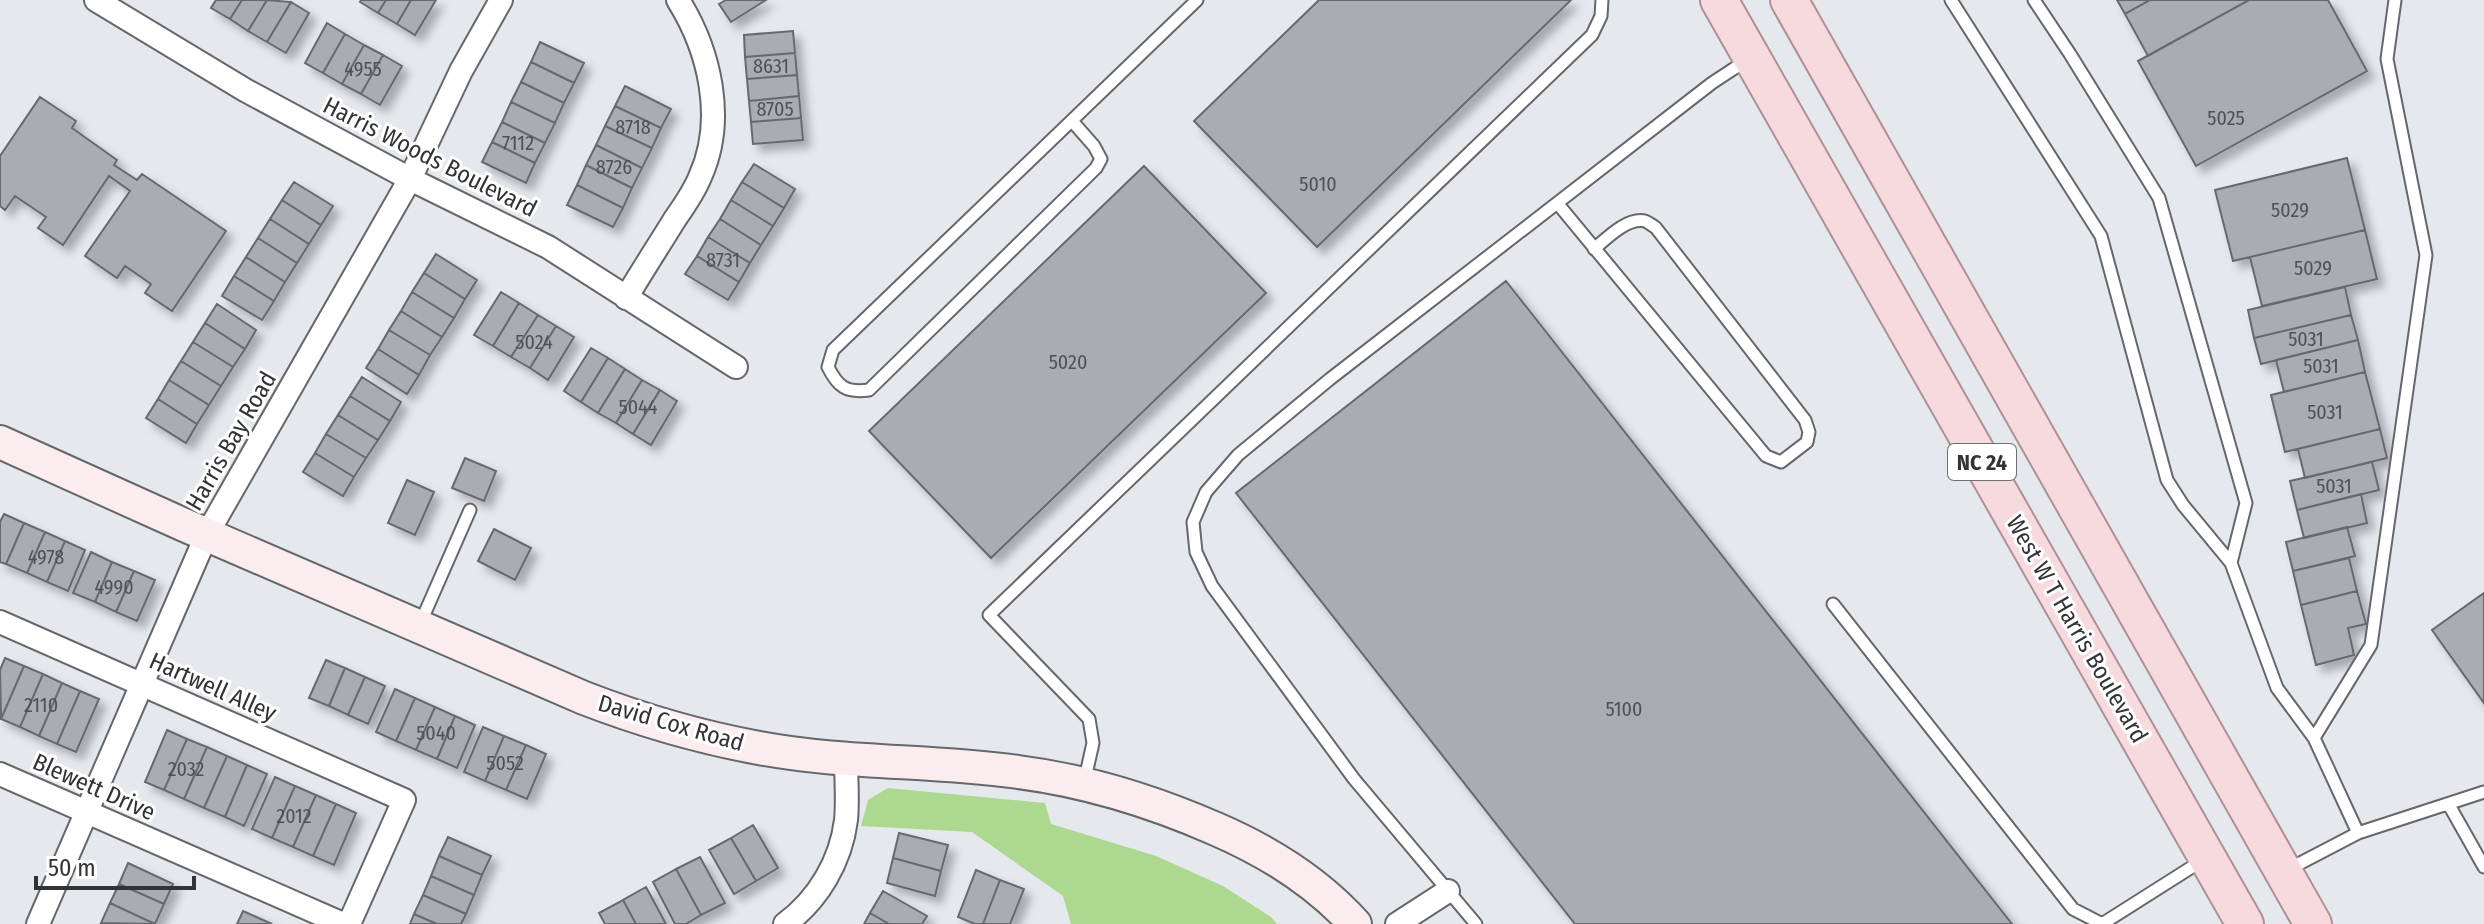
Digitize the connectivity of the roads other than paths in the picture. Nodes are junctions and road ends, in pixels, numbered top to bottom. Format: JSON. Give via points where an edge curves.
{"nodes":[{"id":1,"x":96,"y":0,"type":"edge"},
{"id":2,"x":501,"y":0,"type":"edge"},
{"id":3,"x":678,"y":0,"type":"edge"},
{"id":4,"x":1197,"y":0,"type":"edge"},
{"id":5,"x":1602,"y":0,"type":"edge"},
{"id":6,"x":1719,"y":0,"type":"edge"},
{"id":7,"x":1767,"y":0,"type":"edge"},
{"id":8,"x":1789,"y":0,"type":"edge"},
{"id":9,"x":1951,"y":0,"type":"edge"},
{"id":10,"x":2034,"y":0,"type":"edge"},
{"id":11,"x":2395,"y":0,"type":"edge"},
{"id":12,"x":1751,"y":57,"type":"junction"},
{"id":13,"x":1841,"y":91,"type":"junction"},
{"id":14,"x":1072,"y":121,"type":"junction"},
{"id":15,"x":410,"y":179,"type":"junction"},
{"id":16,"x":1558,"y":204,"type":"junction"},
{"id":17,"x":1594,"y":249,"type":"junction"},
{"id":18,"x":626,"y":298,"type":"junction"},
{"id":19,"x":736,"y":367,"type":"dead end"},
{"id":20,"x":0,"y":442,"type":"edge"},
{"id":21,"x":470,"y":510,"type":"dead end"},
{"id":22,"x":207,"y":534,"type":"junction"},
{"id":23,"x":2231,"y":563,"type":"junction"},
{"id":24,"x":1833,"y":604,"type":"dead end"},
{"id":25,"x":0,"y":622,"type":"edge"},
{"id":26,"x":419,"y":626,"type":"junction"},
{"id":27,"x":143,"y":684,"type":"junction"},
{"id":28,"x":2314,"y":738,"type":"junction"},
{"id":29,"x":846,"y":758,"type":"junction"},
{"id":30,"x":0,"y":774,"type":"edge"},
{"id":31,"x":1084,"y":783,"type":"junction"},
{"id":32,"x":2484,"y":792,"type":"edge"},
{"id":33,"x":2449,"y":805,"type":"junction"},
{"id":34,"x":87,"y":812,"type":"junction"},
{"id":35,"x":2358,"y":833,"type":"junction"},
{"id":36,"x":2207,"y":858,"type":"junction"},
{"id":37,"x":2484,"y":867,"type":"edge"},
{"id":38,"x":2284,"y":872,"type":"junction"},
{"id":39,"x":1448,"y":891,"type":"junction"},
{"id":40,"x":794,"y":921,"type":"edge"},
{"id":41,"x":38,"y":924,"type":"edge"},
{"id":42,"x":343,"y":924,"type":"edge"},
{"id":43,"x":349,"y":924,"type":"edge"},
{"id":44,"x":1355,"y":924,"type":"edge"},
{"id":45,"x":1397,"y":924,"type":"edge"},
{"id":46,"x":1476,"y":924,"type":"edge"},
{"id":47,"x":2102,"y":924,"type":"edge"},
{"id":48,"x":2245,"y":924,"type":"edge"},
{"id":49,"x":2313,"y":924,"type":"edge"}],
"edges":[{"from":1,"to":15,"type":"street","name":"Harris Woods Boulevard","via":[[245,90]]},
{"from":2,"to":15,"type":"street","name":"Harris Bay Road"},
{"from":3,"to":18,"type":"street","via":[[707,66],[713,107],[709,148],[700,178]]},
{"from":4,"to":14,"type":"lane"},
{"from":5,"to":31,"type":"lane","via":[[1592,35],[989,615],[1089,719],[1093,743]]},
{"from":6,"to":12,"type":"main road","name":"West W T Harris Boulevard","number":"NC 24"},
{"from":7,"to":13,"type":"main road"},
{"from":8,"to":13,"type":"main road","number":"NC 24"},
{"from":9,"to":23,"type":"lane","via":[[2101,236],[2167,480]]},
{"from":10,"to":23,"type":"lane","via":[[2159,198],[2246,503]]},
{"from":11,"to":28,"type":"lane","via":[[2387,59],[2426,255],[2371,645]]},
{"from":12,"to":16,"type":"lane"},
{"from":12,"to":36,"type":"main road","name":"West W T Harris Boulevard","number":"NC 24"},
{"from":13,"to":38,"type":"main road","number":"NC 24"},
{"from":14,"to":14,"type":"lane","via":[[833,350],[828,367],[843,388],[869,390],[1096,168],[1101,159]]},
{"from":15,"to":18,"type":"street","name":"Harris Woods Boulevard","via":[[548,247]]},
{"from":15,"to":22,"type":"street","name":"Harris Bay Road"},
{"from":16,"to":17,"type":"lane"},
{"from":16,"to":39,"type":"lane","via":[[1238,455],[1206,492],[1193,522],[1196,552],[1212,586],[1354,779]]},
{"from":17,"to":17,"type":"lane","via":[[1766,456],[1781,462],[1807,442],[1805,420],[1656,228],[1635,221]]},
{"from":18,"to":19,"type":"street","name":"Harris Woods Boulevard"},
{"from":20,"to":22,"type":"main road","name":"David Cox Road"},
{"from":21,"to":26,"type":"lane"},
{"from":22,"to":26,"type":"main road","name":"David Cox Road"},
{"from":22,"to":27,"type":"street","name":"Harris Bay Road"},
{"from":23,"to":28,"type":"lane","via":[[2277,688]]},
{"from":24,"to":47,"type":"lane","via":[[2073,909]]},
{"from":25,"to":27,"type":"street","name":"Hartwell Alley"},
{"from":26,"to":29,"type":"main road","name":"David Cox Road","via":[[639,719],[760,749]]},
{"from":27,"to":34,"type":"street","name":"Harris Bay Road"},
{"from":27,"to":43,"type":"street","name":"Hartwell Alley","via":[[404,800]]},
{"from":28,"to":35,"type":"lane"},
{"from":29,"to":31,"type":"main road","name":"David Cox Road"},
{"from":29,"to":40,"type":"street","via":[[846,821],[834,862]]},
{"from":30,"to":34,"type":"street","name":"Blewett Drive"},
{"from":31,"to":44,"type":"main road","name":"David Cox Road","via":[[1176,811],[1261,851],[1333,901]]},
{"from":32,"to":33,"type":"lane"},
{"from":33,"to":35,"type":"lane"},
{"from":33,"to":37,"type":"lane"},
{"from":34,"to":41,"type":"street","name":"Harris Bay Road"},
{"from":34,"to":42,"type":"street","name":"Blewett Drive"},
{"from":35,"to":38,"type":"lane"},
{"from":36,"to":47,"type":"lane"},
{"from":36,"to":48,"type":"main road","name":"West W T Harris Boulevard","number":"NC 24"},
{"from":38,"to":49,"type":"main road","number":"NC 24"},
{"from":39,"to":45,"type":"street"},
{"from":39,"to":46,"type":"lane"}]}
